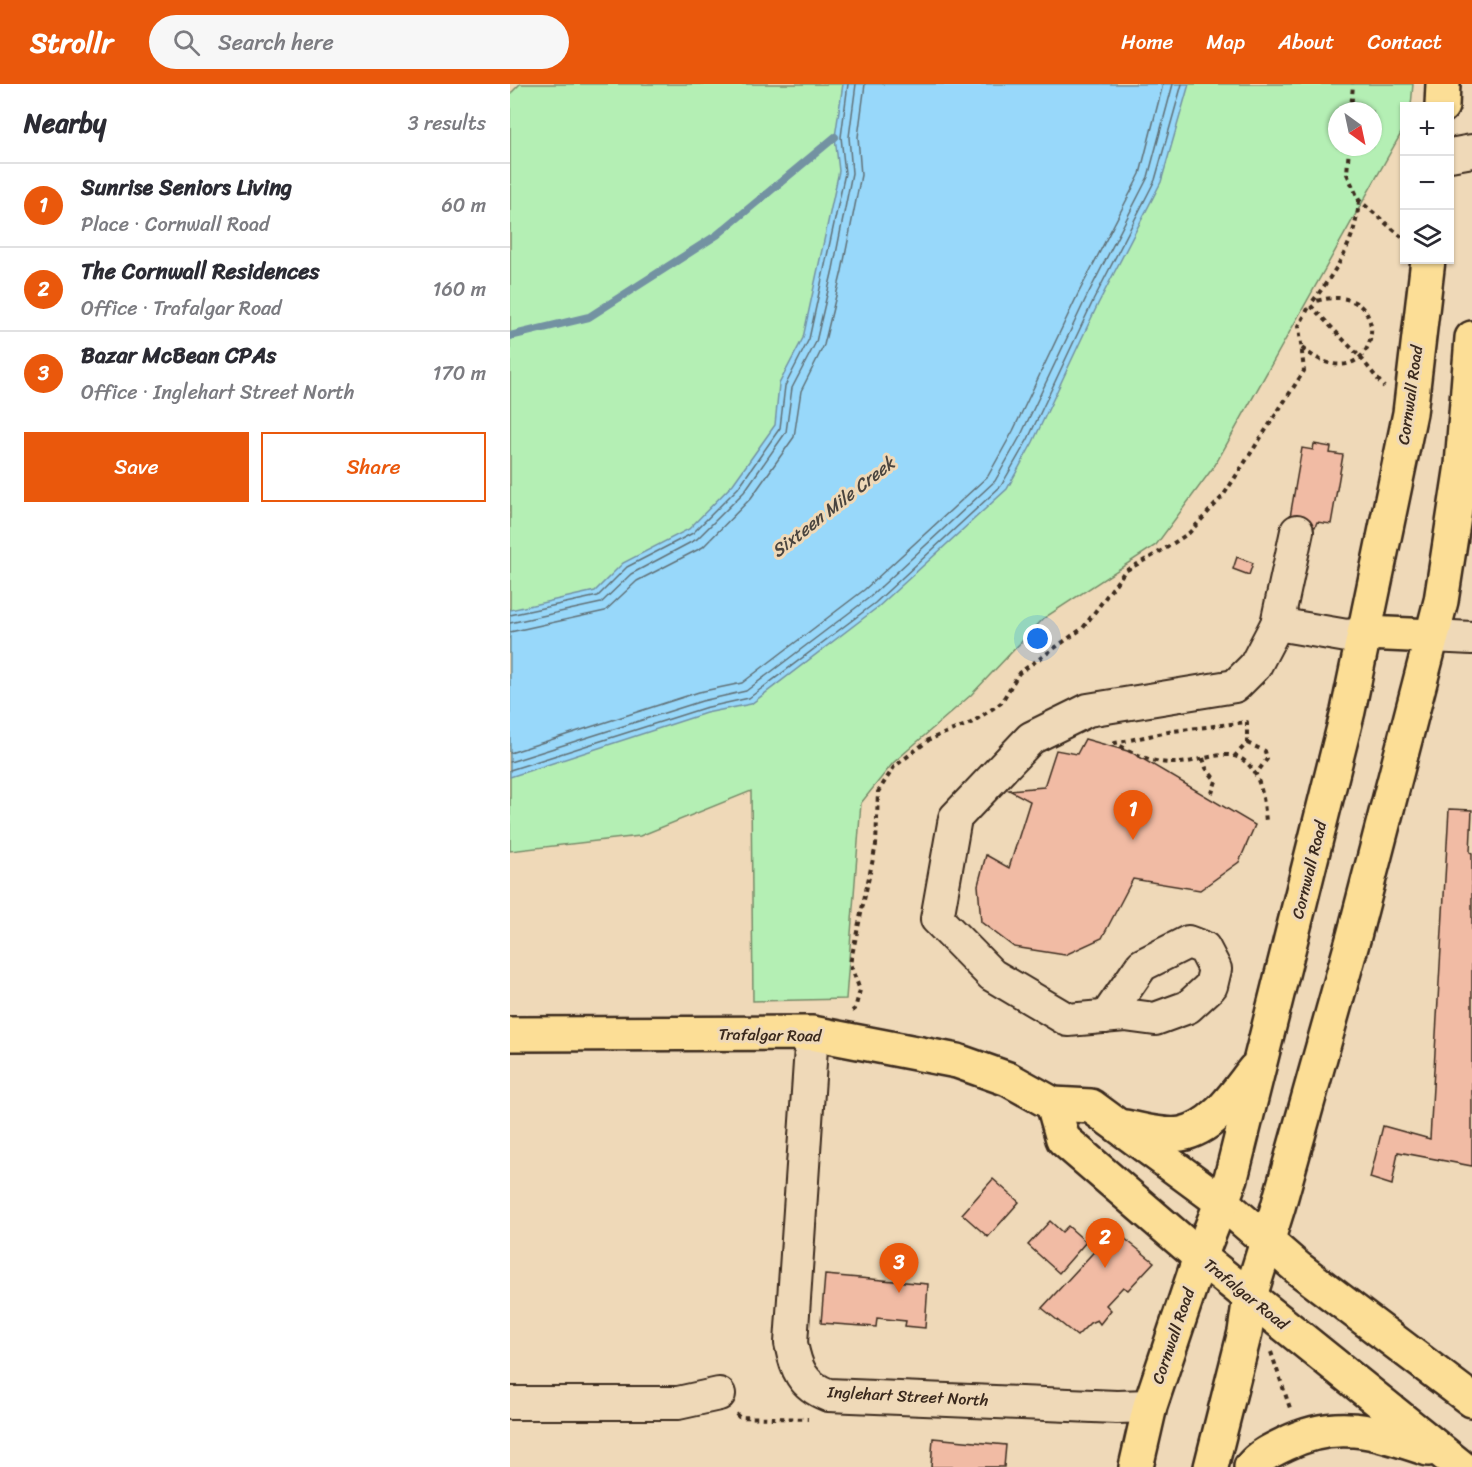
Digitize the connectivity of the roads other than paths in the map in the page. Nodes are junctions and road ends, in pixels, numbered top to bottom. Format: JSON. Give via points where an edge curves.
{"nodes":[{"id":1,"x":1443,"y":84,"type":"edge"},
{"id":2,"x":1442,"y":102,"type":"edge"},
{"id":3,"x":1472,"y":151,"type":"edge"},
{"id":4,"x":1454,"y":154,"type":"edge"},
{"id":5,"x":1428,"y":264,"type":"edge"},
{"id":6,"x":1472,"y":338,"type":"edge"},
{"id":7,"x":1297,"y":531,"type":"dead end"},
{"id":8,"x":1277,"y":624,"type":"junction"},
{"id":9,"x":1366,"y":633,"type":"junction"},
{"id":10,"x":1432,"y":636,"type":"junction"},
{"id":11,"x":1472,"y":638,"type":"edge"},
{"id":12,"x":1106,"y":1017,"type":"dead end"},
{"id":13,"x":812,"y":1033,"type":"junction"},
{"id":14,"x":510,"y":1034,"type":"edge"},
{"id":15,"x":1262,"y":1059,"type":"junction"},
{"id":16,"x":1053,"y":1104,"type":"junction"},
{"id":17,"x":1119,"y":1125,"type":"junction"},
{"id":18,"x":1223,"y":1203,"type":"junction"},
{"id":19,"x":1268,"y":1241,"type":"junction"},
{"id":20,"x":1200,"y":1257,"type":"junction"},
{"id":21,"x":1250,"y":1296,"type":"junction"},
{"id":22,"x":718,"y":1394,"type":"road end"},
{"id":23,"x":1472,"y":1400,"type":"edge"},
{"id":24,"x":510,"y":1403,"type":"edge"},
{"id":25,"x":1150,"y":1406,"type":"junction"},
{"id":26,"x":1454,"y":1461,"type":"edge"},
{"id":27,"x":1136,"y":1467,"type":"edge"},
{"id":28,"x":1211,"y":1467,"type":"edge"},
{"id":29,"x":1251,"y":1467,"type":"edge"}],
"edges":[{"from":1,"to":2,"type":"main road"},
{"from":3,"to":4,"type":"street"},
{"from":5,"to":9,"type":"main road","name":"Cornwall Road","via":[[1410,414]]},
{"from":6,"to":10,"type":"main road","via":[[1462,465],[1442,601]]},
{"from":7,"to":8,"type":"street"},
{"from":8,"to":9,"type":"street","via":[[1347,636]]},
{"from":8,"to":12,"type":"street","via":[[1255,666],[1235,686],[1088,710],[1031,738],[955,818],[937,920],[992,975],[1068,1020]]},
{"from":9,"to":10,"type":"main road"},
{"from":9,"to":15,"type":"main road","name":"Cornwall Road"},
{"from":10,"to":11,"type":"street"},
{"from":10,"to":19,"type":"main road","via":[[1354,936]]},
{"from":13,"to":14,"type":"main road","name":"Trafalgar Road"},
{"from":13,"to":16,"type":"main road","name":"Trafalgar Road","via":[[957,1060],[1008,1078]]},
{"from":13,"to":25,"type":"street","name":"Inglehart Street North","via":[[791,1343],[795,1365],[812,1389],[828,1395]]},
{"from":15,"to":17,"type":"main road","via":[[1220,1112],[1192,1130],[1164,1134]]},
{"from":15,"to":18,"type":"main road","name":"Cornwall Road"},
{"from":16,"to":17,"type":"main road","name":"Trafalgar Road","via":[[1091,1106]]},
{"from":16,"to":20,"type":"main road","name":"Trafalgar Road","via":[[1063,1140]]},
{"from":17,"to":18,"type":"main road","name":"Trafalgar Road"},
{"from":18,"to":19,"type":"main road","name":"Trafalgar Road"},
{"from":18,"to":20,"type":"main road","name":"Cornwall Road"},
{"from":19,"to":21,"type":"main road"},
{"from":19,"to":23,"type":"main road","name":"Trafalgar Road","via":[[1299,1269]]},
{"from":20,"to":21,"type":"main road","name":"Trafalgar Road"},
{"from":20,"to":25,"type":"main road","name":"Cornwall Road"},
{"from":21,"to":26,"type":"main road","name":"Trafalgar Road"},
{"from":21,"to":28,"type":"main road","via":[[1245,1332]]},
{"from":22,"to":24,"type":"street","via":[[678,1403]]},
{"from":25,"to":27,"type":"main road","name":"Cornwall Road"},
{"from":26,"to":29,"type":"main road","via":[[1353,1428],[1300,1436],[1260,1456]]}]}
